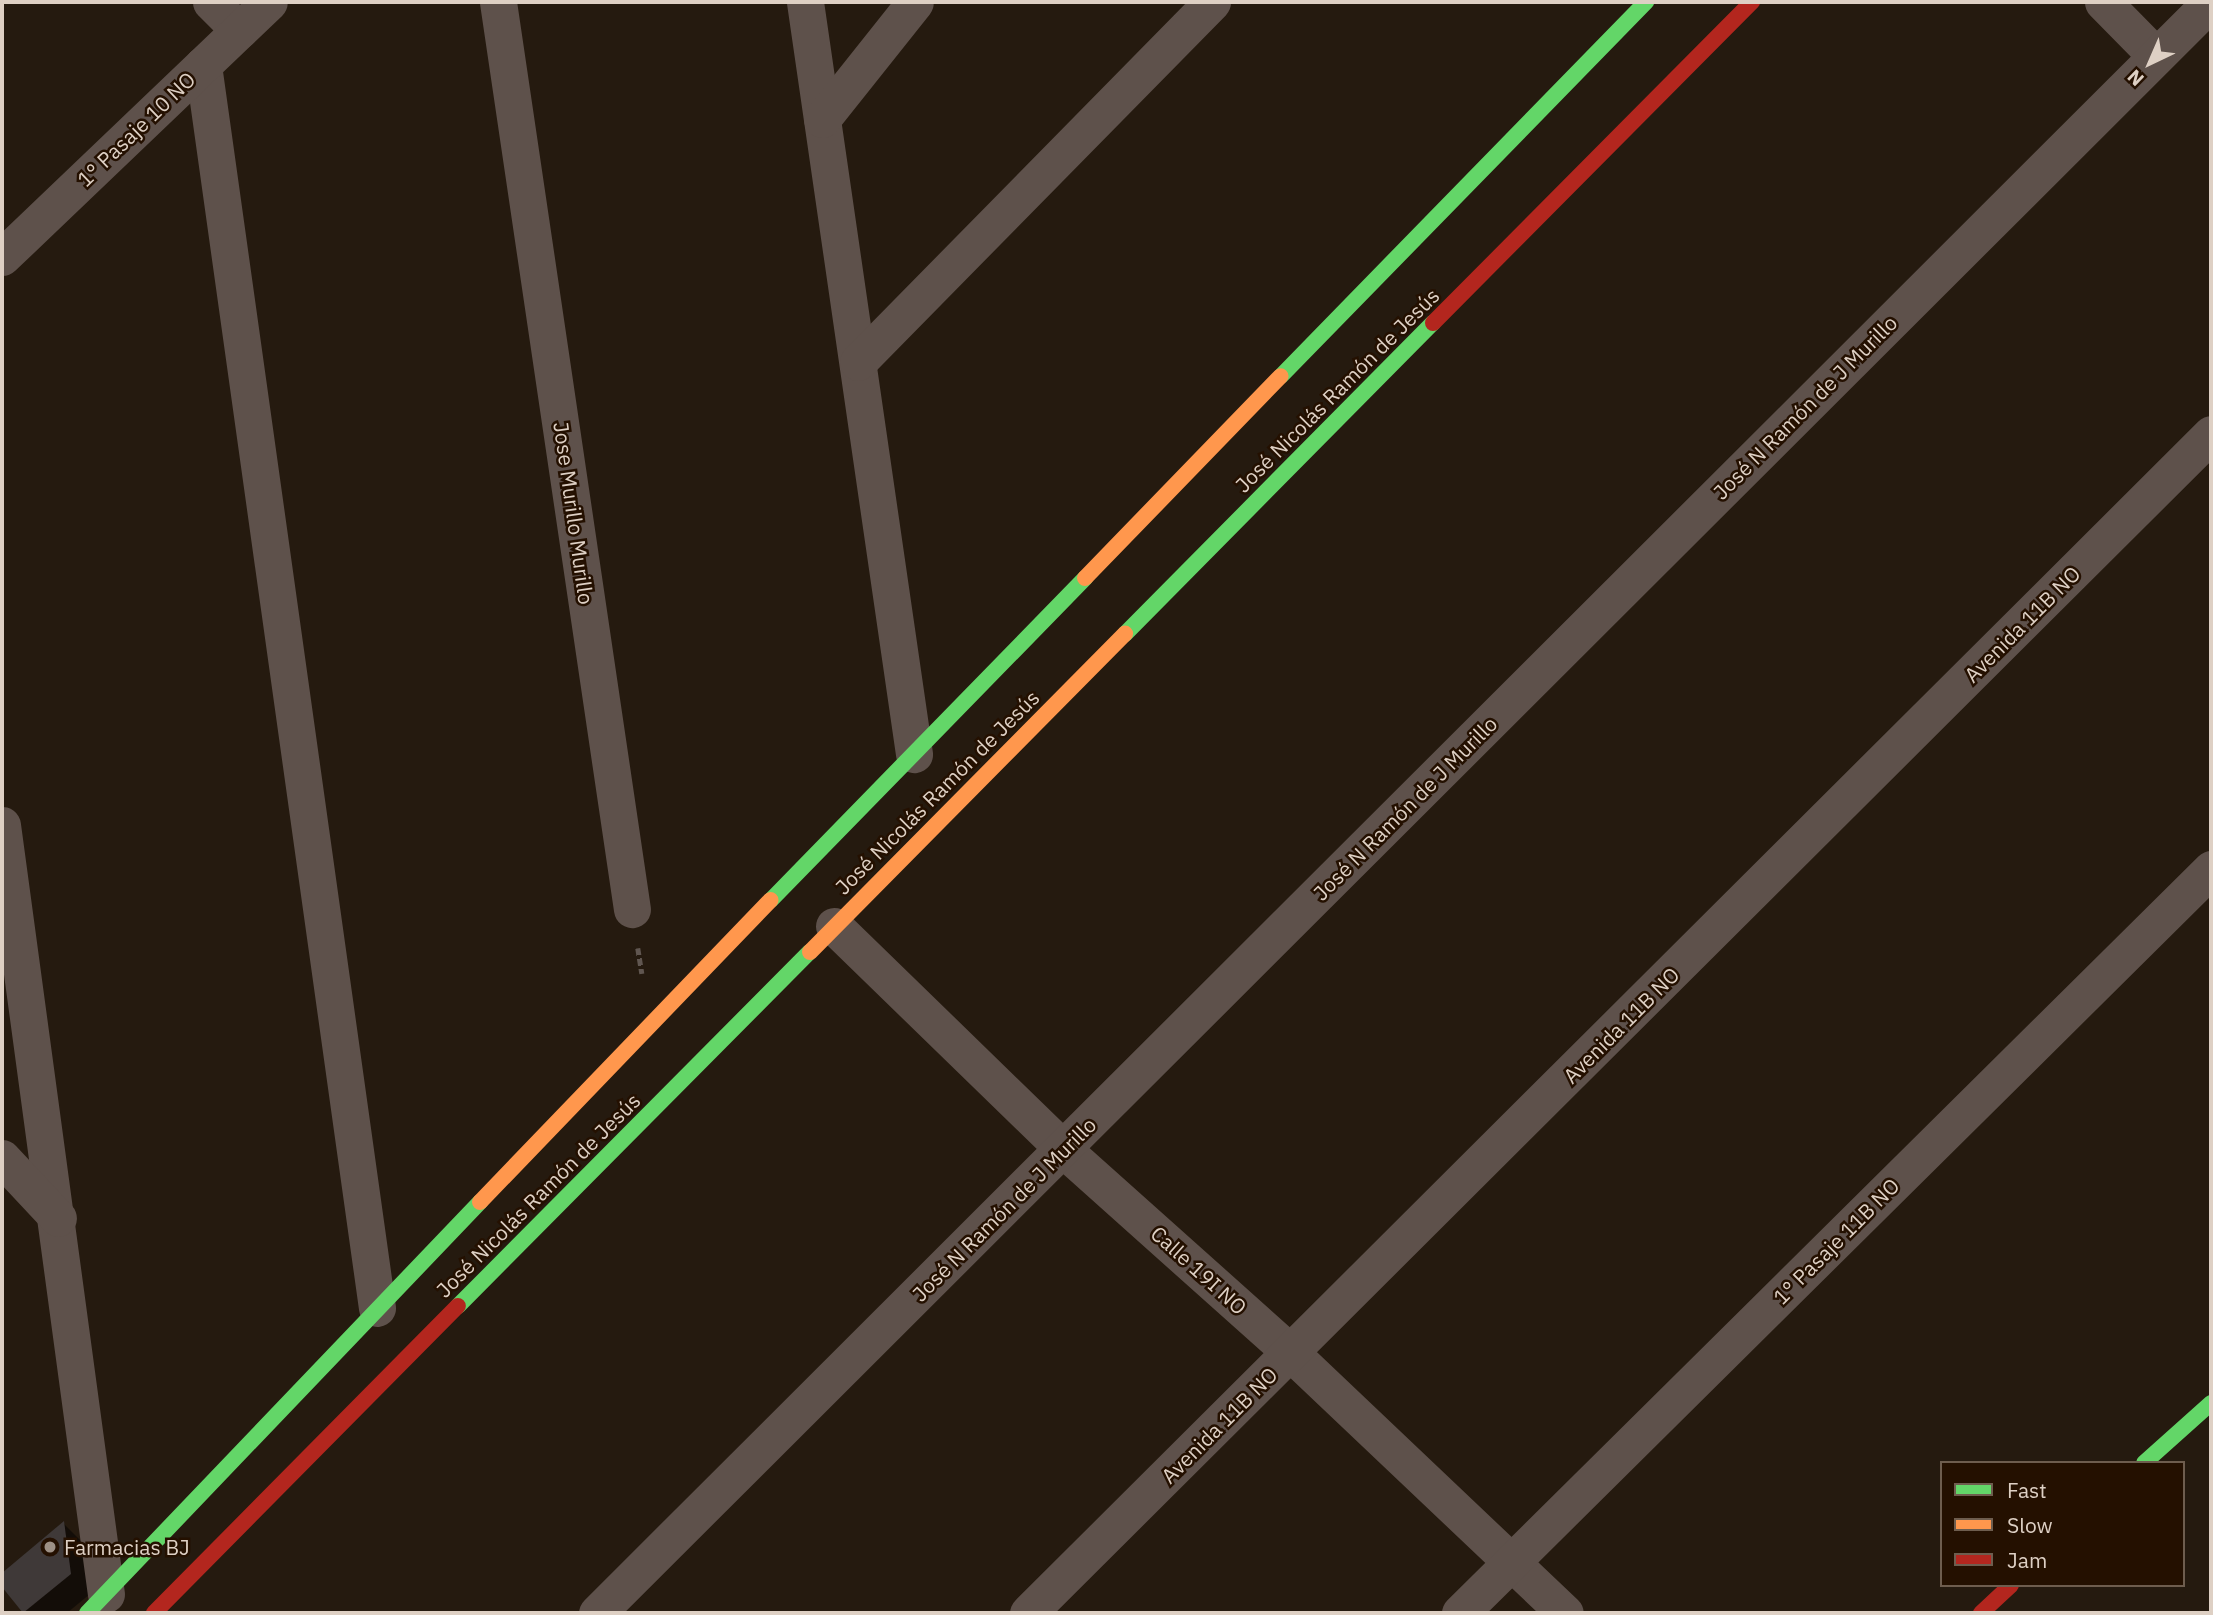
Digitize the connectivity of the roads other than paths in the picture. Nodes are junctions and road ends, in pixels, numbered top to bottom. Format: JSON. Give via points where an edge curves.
{"nodes":[{"id":1,"x":211,"y":2,"type":"edge"},
{"id":2,"x":269,"y":2,"type":"edge"},
{"id":3,"x":498,"y":2,"type":"edge"},
{"id":4,"x":805,"y":2,"type":"edge"},
{"id":5,"x":915,"y":2,"type":"edge"},
{"id":6,"x":1212,"y":2,"type":"edge"},
{"id":7,"x":1646,"y":2,"type":"edge"},
{"id":8,"x":1752,"y":2,"type":"edge"},
{"id":9,"x":2103,"y":2,"type":"edge"},
{"id":10,"x":2211,"y":2,"type":"edge"},
{"id":11,"x":239,"y":30,"type":"junction"},
{"id":12,"x":2155,"y":55,"type":"junction"},
{"id":13,"x":203,"y":65,"type":"junction"},
{"id":14,"x":822,"y":119,"type":"junction"},
{"id":15,"x":2,"y":257,"type":"edge"},
{"id":16,"x":858,"y":362,"type":"junction"},
{"id":17,"x":2211,"y":434,"type":"edge"},
{"id":18,"x":914,"y":754,"type":"junction"},
{"id":19,"x":2,"y":825,"type":"edge"},
{"id":20,"x":2211,"y":869,"type":"edge"},
{"id":21,"x":632,"y":909,"type":"road end"},
{"id":22,"x":834,"y":926,"type":"junction"},
{"id":23,"x":1064,"y":1150,"type":"junction"},
{"id":24,"x":2,"y":1158,"type":"edge"},
{"id":25,"x":58,"y":1218,"type":"junction"},
{"id":26,"x":377,"y":1308,"type":"junction"},
{"id":27,"x":1292,"y":1354,"type":"junction"},
{"id":28,"x":2211,"y":1403,"type":"edge"},
{"id":29,"x":2146,"y":1461,"type":"edge"},
{"id":30,"x":1512,"y":1562,"type":"junction"},
{"id":31,"x":97,"y":1603,"type":"edge"},
{"id":32,"x":154,"y":1613,"type":"edge"},
{"id":33,"x":597,"y":1613,"type":"edge"},
{"id":34,"x":1028,"y":1613,"type":"edge"},
{"id":35,"x":1460,"y":1613,"type":"edge"},
{"id":36,"x":1565,"y":1613,"type":"edge"}],
"edges":[{"from":1,"to":11,"type":"street"},
{"from":2,"to":11,"type":"street","name":"1° Pasaje 10 NO"},
{"from":3,"to":21,"type":"street","name":"Jose Murillo Murillo"},
{"from":4,"to":14,"type":"street"},
{"from":5,"to":14,"type":"street"},
{"from":6,"to":16,"type":"street"},
{"from":7,"to":18,"type":"street","name":"José Nicolás Ramón de Jesús"},
{"from":8,"to":22,"type":"street","name":"José Nicolás Ramón de Jesús"},
{"from":9,"to":12,"type":"street"},
{"from":10,"to":12,"type":"street","name":"José N Ramón de J Murillo"},
{"from":11,"to":13,"type":"street","name":"1° Pasaje 10 NO"},
{"from":12,"to":23,"type":"street","name":"José N Ramón de J Murillo"},
{"from":13,"to":15,"type":"street","name":"1° Pasaje 10 NO"},
{"from":13,"to":26,"type":"street"},
{"from":14,"to":16,"type":"street"},
{"from":16,"to":18,"type":"street"},
{"from":17,"to":27,"type":"street","name":"Avenida 11B NO"},
{"from":18,"to":26,"type":"street","name":"José Nicolás Ramón de Jesús"},
{"from":19,"to":25,"type":"street"},
{"from":20,"to":30,"type":"street","name":"1° Pasaje 11B NO"},
{"from":22,"to":23,"type":"street","name":"Calle 19I NO"},
{"from":22,"to":32,"type":"street","name":"José Nicolás Ramón de Jesús"},
{"from":23,"to":27,"type":"street","name":"Calle 19I NO"},
{"from":23,"to":33,"type":"street","name":"José N Ramón de J Murillo"},
{"from":24,"to":25,"type":"street"},
{"from":25,"to":31,"type":"street"},
{"from":26,"to":31,"type":"street","name":"José Nicolás Ramón de Jesús"},
{"from":27,"to":30,"type":"street","name":"Calle 19I NO"},
{"from":27,"to":34,"type":"street","name":"Avenida 11B NO"},
{"from":28,"to":29,"type":"street"},
{"from":30,"to":35,"type":"street","name":"1° Pasaje 11B NO"},
{"from":30,"to":36,"type":"street","name":"Calle 19I NO"}]}
